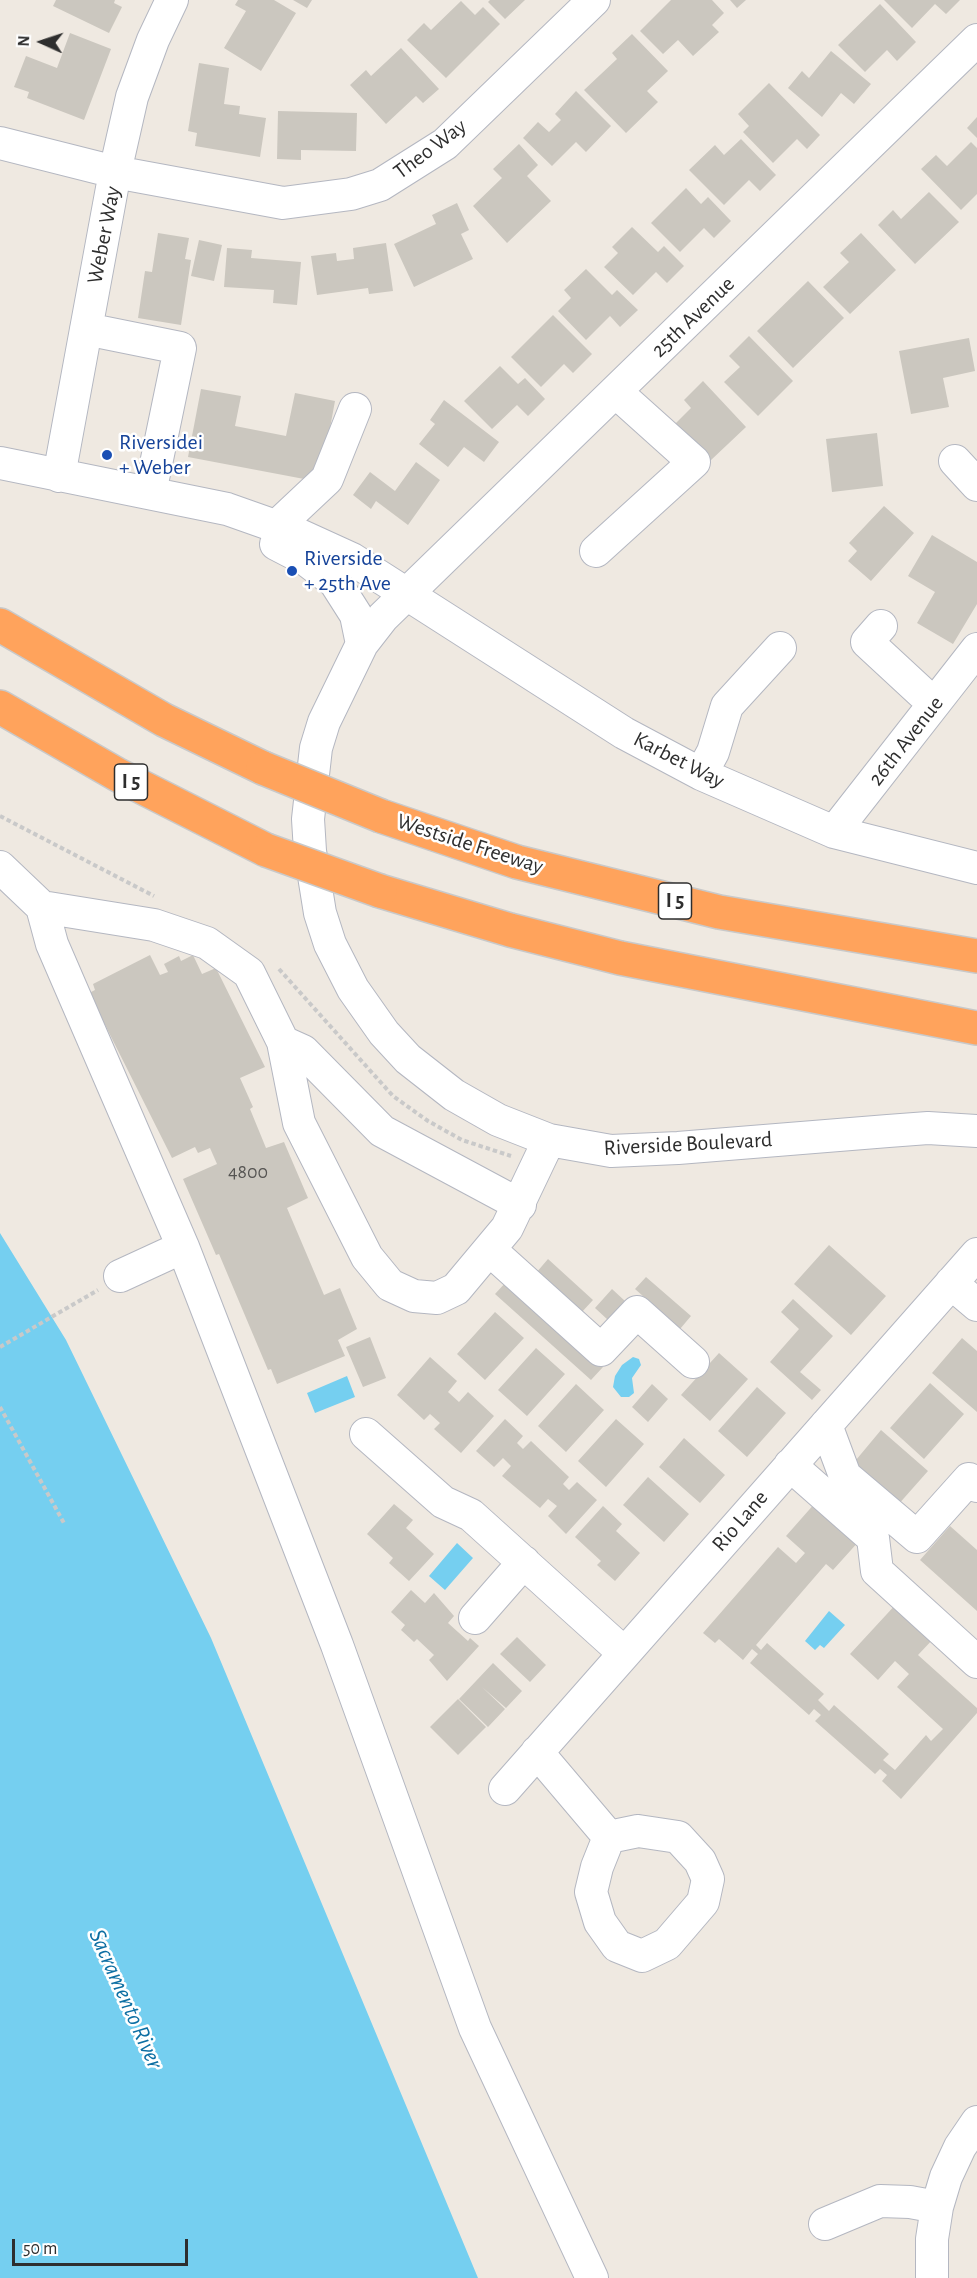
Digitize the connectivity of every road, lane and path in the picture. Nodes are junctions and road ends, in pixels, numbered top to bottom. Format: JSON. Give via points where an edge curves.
{"nodes":[{"id":1,"x":172,"y":0,"type":"edge"},
{"id":2,"x":594,"y":0,"type":"edge"},
{"id":3,"x":977,"y":40,"type":"edge"},
{"id":4,"x":0,"y":143,"type":"edge"},
{"id":5,"x":115,"y":172,"type":"junction"},
{"id":6,"x":86,"y":329,"type":"junction"},
{"id":7,"x":616,"y":392,"type":"junction"},
{"id":8,"x":355,"y":409,"type":"dead end"},
{"id":9,"x":955,"y":461,"type":"dead end"},
{"id":10,"x":0,"y":463,"type":"edge"},
{"id":11,"x":59,"y":476,"type":"junction"},
{"id":12,"x":977,"y":485,"type":"edge"},
{"id":13,"x":150,"y":493,"type":"junction"},
{"id":14,"x":228,"y":509,"type":"junction"},
{"id":15,"x":277,"y":526,"type":"junction"},
{"id":16,"x":596,"y":551,"type":"dead end"},
{"id":17,"x":408,"y":592,"type":"junction"},
{"id":18,"x":0,"y":625,"type":"edge"},
{"id":19,"x":881,"y":626,"type":"dead end"},
{"id":20,"x":362,"y":644,"type":"junction"},
{"id":21,"x":780,"y":648,"type":"dead end"},
{"id":22,"x":977,"y":649,"type":"edge"},
{"id":23,"x":934,"y":704,"type":"junction"},
{"id":24,"x":0,"y":707,"type":"edge"},
{"id":25,"x":701,"y":774,"type":"junction"},
{"id":26,"x":834,"y":832,"type":"junction"},
{"id":27,"x":0,"y":867,"type":"edge"},
{"id":28,"x":977,"y":868,"type":"edge"},
{"id":29,"x":42,"y":907,"type":"junction"},
{"id":30,"x":977,"y":956,"type":"edge"},
{"id":31,"x":977,"y":1028,"type":"edge"},
{"id":32,"x":282,"y":1042,"type":"junction"},
{"id":33,"x":977,"y":1131,"type":"edge"},
{"id":34,"x":549,"y":1140,"type":"junction"},
{"id":35,"x":520,"y":1205,"type":"junction"},
{"id":36,"x":183,"y":1247,"type":"junction"},
{"id":37,"x":490,"y":1250,"type":"junction"},
{"id":38,"x":977,"y":1254,"type":"edge"},
{"id":39,"x":110,"y":1283,"type":"joint"},
{"id":40,"x":951,"y":1283,"type":"junction"},
{"id":41,"x":977,"y":1305,"type":"edge"},
{"id":42,"x":0,"y":1347,"type":"edge"},
{"id":43,"x":693,"y":1362,"type":"dead end"},
{"id":44,"x":0,"y":1407,"type":"edge"},
{"id":45,"x":826,"y":1425,"type":"junction"},
{"id":46,"x":366,"y":1434,"type":"dead end"},
{"id":47,"x":790,"y":1465,"type":"junction"},
{"id":48,"x":977,"y":1486,"type":"edge"},
{"id":49,"x":65,"y":1525,"type":"dead end"},
{"id":50,"x":524,"y":1562,"type":"junction"},
{"id":51,"x":475,"y":1618,"type":"dead end"},
{"id":52,"x":624,"y":1653,"type":"junction"},
{"id":53,"x":977,"y":1662,"type":"edge"},
{"id":54,"x":537,"y":1752,"type":"junction"},
{"id":55,"x":505,"y":1789,"type":"dead end"},
{"id":56,"x":609,"y":1837,"type":"dead end"},
{"id":57,"x":977,"y":2122,"type":"edge"},
{"id":58,"x":937,"y":2207,"type":"junction"},
{"id":59,"x":825,"y":2224,"type":"dead end"},
{"id":60,"x":592,"y":2278,"type":"edge"},
{"id":61,"x":932,"y":2278,"type":"edge"}],
"edges":[{"from":1,"to":5,"type":"street","name":"Weber Way","via":[[132,97]]},
{"from":2,"to":5,"type":"street","name":"Theo Way","via":[[445,144],[380,185],[351,194],[283,203]]},
{"from":3,"to":7,"type":"street","name":"25th Avenue"},
{"from":4,"to":5,"type":"street","name":"Theo Way"},
{"from":5,"to":6,"type":"street","name":"Weber Way"},
{"from":6,"to":11,"type":"street","name":"Weber Way"},
{"from":6,"to":13,"type":"street","via":[[180,348]]},
{"from":7,"to":16,"type":"street","via":[[694,462]]},
{"from":7,"to":17,"type":"street","name":"25th Avenue"},
{"from":8,"to":15,"type":"street","via":[[327,479]]},
{"from":9,"to":12,"type":"street"},
{"from":10,"to":11,"type":"street"},
{"from":11,"to":13,"type":"street"},
{"from":13,"to":14,"type":"street"},
{"from":14,"to":15,"type":"street"},
{"from":14,"to":20,"type":"street","via":[[247,530],[305,559],[335,582],[356,615]]},
{"from":15,"to":17,"type":"street","via":[[352,559]]},
{"from":17,"to":20,"type":"street","name":"Riverside Boulevard"},
{"from":17,"to":25,"type":"street","name":"Karbet Way","via":[[624,733]]},
{"from":18,"to":30,"type":"highway","name":"Westside Freeway","number":"I 5","bridge":true,"via":[[164,720],[263,768],[381,816],[517,862],[719,912]]},
{"from":19,"to":23,"type":"street","via":[[867,642]]},
{"from":20,"to":34,"type":"street","name":"Riverside Boulevard","via":[[324,722],[316,748],[308,819],[320,913],[330,944],[367,1012],[408,1059],[475,1108]]},
{"from":21,"to":25,"type":"street","via":[[727,706],[713,752]]},
{"from":22,"to":23,"type":"street","name":"26th Avenue"},
{"from":23,"to":26,"type":"street","name":"26th Avenue"},
{"from":24,"to":31,"type":"highway","number":"I 5","bridge":true,"via":[[118,775],[266,850],[380,891],[620,958]]},
{"from":25,"to":26,"type":"street","name":"Karbet Way"},
{"from":26,"to":28,"type":"street","name":"Karbet Way"},
{"from":27,"to":29,"type":"street"},
{"from":29,"to":32,"type":"street","via":[[154,925],[207,942],[249,973]]},
{"from":29,"to":36,"type":"street","via":[[52,944]]},
{"from":32,"to":35,"type":"street","via":[[303,1051],[382,1131]]},
{"from":32,"to":37,"type":"street","via":[[299,1123],[367,1257],[390,1285],[414,1296],[437,1298],[456,1289]]},
{"from":33,"to":34,"type":"street","name":"Riverside Boulevard","via":[[928,1128],[632,1151],[593,1149]]},
{"from":34,"to":35,"type":"street"},
{"from":35,"to":37,"type":"street"},
{"from":36,"to":39,"type":"street"},
{"from":36,"to":60,"type":"street","via":[[337,1645],[475,2028]]},
{"from":37,"to":43,"type":"street","via":[[601,1350],[637,1312]]},
{"from":38,"to":40,"type":"street","name":"Rio Lane"},
{"from":39,"to":42,"type":"path"},
{"from":40,"to":41,"type":"street"},
{"from":40,"to":45,"type":"street","name":"Rio Lane"},
{"from":44,"to":49,"type":"path"},
{"from":45,"to":47,"type":"street","name":"Rio Lane"},
{"from":45,"to":48,"type":"street","via":[[845,1476],[917,1537],[969,1479]]},
{"from":46,"to":50,"type":"street","via":[[443,1502],[471,1515]]},
{"from":47,"to":52,"type":"street","name":"Rio Lane"},
{"from":47,"to":53,"type":"street","via":[[873,1538],[877,1571]]},
{"from":50,"to":51,"type":"street"},
{"from":50,"to":52,"type":"street"},
{"from":52,"to":54,"type":"street","name":"Rio Lane"},
{"from":54,"to":55,"type":"street","name":"Rio Lane"},
{"from":54,"to":56,"type":"street"},
{"from":57,"to":58,"type":"street","via":[[955,2157]]},
{"from":58,"to":59,"type":"street","via":[[879,2201]]},
{"from":58,"to":61,"type":"street"}]}
